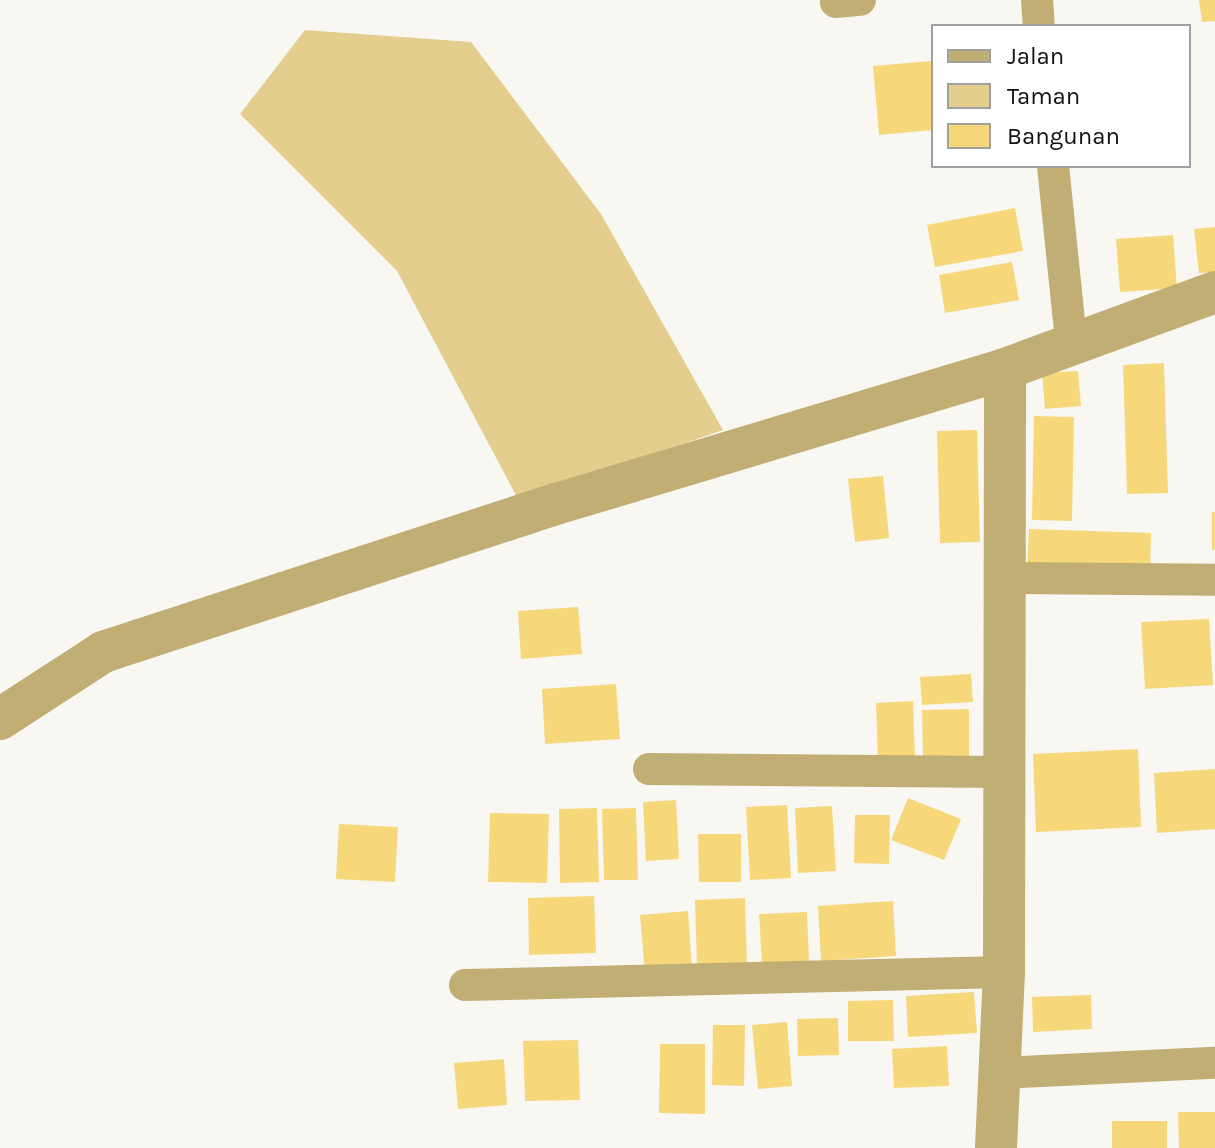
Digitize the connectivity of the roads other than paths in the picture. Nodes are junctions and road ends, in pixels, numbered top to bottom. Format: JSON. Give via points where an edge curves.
{"nodes":[{"id":1,"x":1037,"y":0,"type":"edge"},
{"id":2,"x":1039,"y":24,"type":"edge"},
{"id":3,"x":1053,"y":168,"type":"edge"},
{"id":4,"x":1215,"y":292,"type":"edge"},
{"id":5,"x":1071,"y":341,"type":"junction"},
{"id":6,"x":1005,"y":369,"type":"junction"},
{"id":7,"x":1005,"y":578,"type":"junction"},
{"id":8,"x":1215,"y":580,"type":"edge"},
{"id":9,"x":0,"y":719,"type":"edge"},
{"id":10,"x":649,"y":769,"type":"dead end"},
{"id":11,"x":1002,"y":772,"type":"junction"},
{"id":12,"x":1004,"y":972,"type":"junction"},
{"id":13,"x":465,"y":985,"type":"dead end"},
{"id":14,"x":1215,"y":1063,"type":"edge"},
{"id":15,"x":999,"y":1073,"type":"junction"},
{"id":16,"x":996,"y":1148,"type":"edge"}],
"edges":[{"from":1,"to":2,"type":"street"},
{"from":3,"to":5,"type":"street"},
{"from":4,"to":5,"type":"street"},
{"from":5,"to":6,"type":"street"},
{"from":6,"to":7,"type":"street"},
{"from":6,"to":9,"type":"street","via":[[175,626],[103,652]]},
{"from":7,"to":8,"type":"street"},
{"from":7,"to":11,"type":"street"},
{"from":10,"to":11,"type":"street"},
{"from":11,"to":12,"type":"street"},
{"from":12,"to":13,"type":"street"},
{"from":12,"to":15,"type":"street"},
{"from":14,"to":15,"type":"street"},
{"from":15,"to":16,"type":"street"}]}
